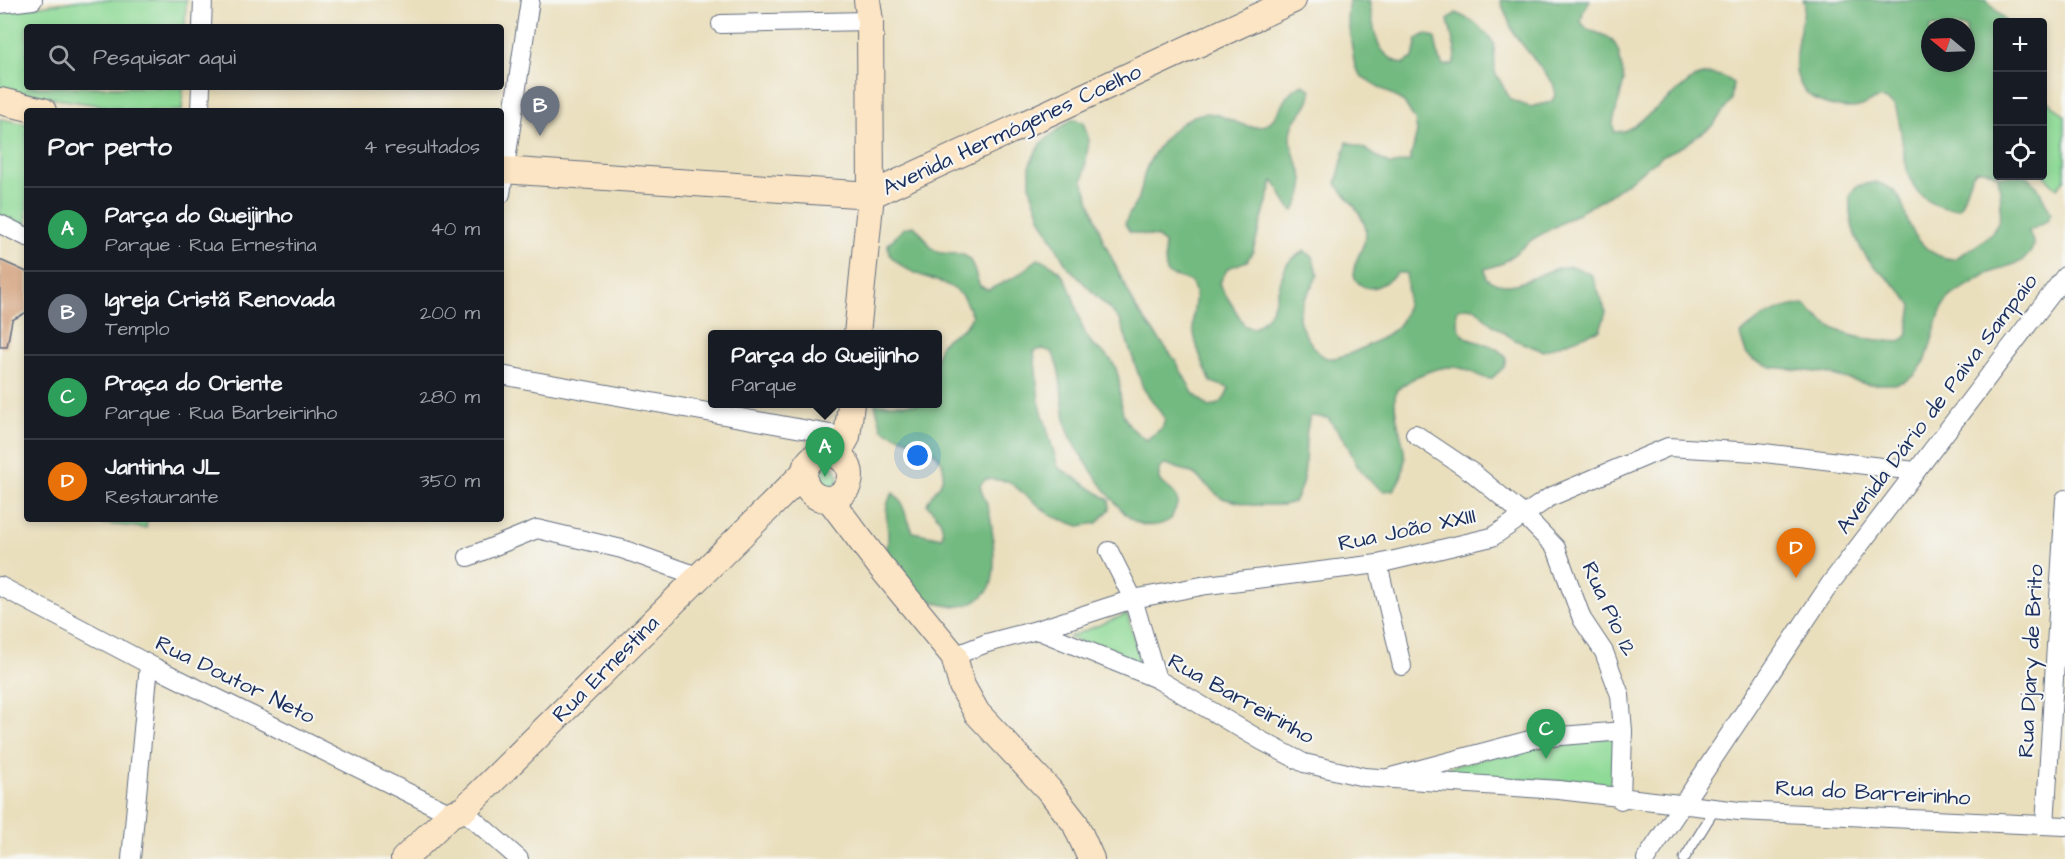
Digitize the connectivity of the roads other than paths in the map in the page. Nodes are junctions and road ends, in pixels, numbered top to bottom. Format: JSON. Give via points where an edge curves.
{"nodes":[{"id":1,"x":33,"y":0,"type":"edge"},
{"id":2,"x":203,"y":0,"type":"edge"},
{"id":3,"x":530,"y":0,"type":"edge"},
{"id":4,"x":1293,"y":0,"type":"edge"},
{"id":5,"x":0,"y":4,"type":"edge"},
{"id":6,"x":868,"y":11,"type":"edge"},
{"id":7,"x":202,"y":24,"type":"edge"},
{"id":8,"x":721,"y":24,"type":"dead end"},
{"id":9,"x":201,"y":90,"type":"edge"},
{"id":10,"x":0,"y":101,"type":"edge"},
{"id":11,"x":30,"y":108,"type":"edge"},
{"id":12,"x":200,"y":108,"type":"edge"},
{"id":13,"x":504,"y":165,"type":"edge"},
{"id":14,"x":504,"y":178,"type":"edge"},
{"id":15,"x":871,"y":195,"type":"junction"},
{"id":16,"x":0,"y":224,"type":"edge"},
{"id":17,"x":24,"y":236,"type":"edge"},
{"id":18,"x":2065,"y":276,"type":"edge"},
{"id":19,"x":857,"y":330,"type":"edge"},
{"id":20,"x":504,"y":376,"type":"edge"},
{"id":21,"x":850,"y":408,"type":"edge"},
{"id":22,"x":1415,"y":434,"type":"dead end"},
{"id":23,"x":842,"y":446,"type":"junction"},
{"id":24,"x":1915,"y":471,"type":"junction"},
{"id":25,"x":804,"y":473,"type":"junction"},
{"id":26,"x":2065,"y":499,"type":"edge"},
{"id":27,"x":830,"y":500,"type":"junction"},
{"id":28,"x":1525,"y":516,"type":"junction"},
{"id":29,"x":1109,"y":551,"type":"dead end"},
{"id":30,"x":468,"y":557,"type":"dead end"},
{"id":31,"x":1378,"y":564,"type":"junction"},
{"id":32,"x":700,"y":577,"type":"junction"},
{"id":33,"x":0,"y":586,"type":"edge"},
{"id":34,"x":1133,"y":599,"type":"junction"},
{"id":35,"x":1037,"y":630,"type":"junction"},
{"id":36,"x":954,"y":656,"type":"junction"},
{"id":37,"x":149,"y":665,"type":"junction"},
{"id":38,"x":1402,"y":666,"type":"dead end"},
{"id":39,"x":1156,"y":679,"type":"junction"},
{"id":40,"x":1623,"y":731,"type":"junction"},
{"id":41,"x":1391,"y":777,"type":"junction"},
{"id":42,"x":1621,"y":800,"type":"junction"},
{"id":43,"x":1680,"y":806,"type":"junction"},
{"id":44,"x":1715,"y":809,"type":"junction"},
{"id":45,"x":457,"y":812,"type":"junction"},
{"id":46,"x":2045,"y":825,"type":"junction"},
{"id":47,"x":2065,"y":826,"type":"edge"},
{"id":48,"x":1665,"y":829,"type":"junction"},
{"id":49,"x":131,"y":859,"type":"edge"},
{"id":50,"x":404,"y":859,"type":"edge"},
{"id":51,"x":519,"y":859,"type":"edge"},
{"id":52,"x":1091,"y":859,"type":"edge"},
{"id":53,"x":1634,"y":859,"type":"edge"},
{"id":54,"x":1646,"y":859,"type":"edge"},
{"id":55,"x":1684,"y":859,"type":"edge"}],
"edges":[{"from":1,"to":5,"type":"street"},
{"from":2,"to":7,"type":"street"},
{"from":3,"to":13,"type":"street"},
{"from":4,"to":15,"type":"street","name":"Avenida Hermógenes Coelho"},
{"from":6,"to":8,"type":"street"},
{"from":6,"to":15,"type":"street"},
{"from":9,"to":12,"type":"street"},
{"from":10,"to":11,"type":"street"},
{"from":14,"to":15,"type":"street","name":"Avenida Hermógenes Coelho"},
{"from":15,"to":19,"type":"street"},
{"from":16,"to":17,"type":"street"},
{"from":18,"to":24,"type":"street","name":"Avenida Dário de Paiva Sampaio"},
{"from":20,"to":23,"type":"street"},
{"from":21,"to":23,"type":"street"},
{"from":22,"to":28,"type":"street","name":"Rua Pio 12","via":[[1473,473]]},
{"from":23,"to":25,"type":"street","via":[[819,453],[808,461]]},
{"from":23,"to":27,"type":"street","via":[[851,468],[851,482],[843,494]]},
{"from":24,"to":28,"type":"street","name":"Rua João XXIII","via":[[1756,452],[1668,447],[1550,497]]},
{"from":24,"to":43,"type":"street","name":"Avenida Dário de Paiva Sampaio","via":[[1830,584]]},
{"from":25,"to":27,"type":"street","via":[[806,487],[816,497]]},
{"from":25,"to":32,"type":"street","name":"Rua Ernestina"},
{"from":26,"to":46,"type":"street","name":"Rua Djary de Brito"},
{"from":27,"to":36,"type":"street"},
{"from":28,"to":31,"type":"street","name":"Rua João XXIII","via":[[1492,537]]},
{"from":28,"to":40,"type":"street","name":"Rua Pio 12","via":[[1556,548],[1582,619],[1604,652],[1620,694]]},
{"from":29,"to":34,"type":"street"},
{"from":30,"to":32,"type":"street","via":[[537,529],[622,549]]},
{"from":31,"to":34,"type":"street","name":"Rua João XXIII","via":[[1207,585]]},
{"from":31,"to":38,"type":"street"},
{"from":32,"to":45,"type":"street","name":"Rua Ernestina"},
{"from":33,"to":37,"type":"street","name":"Rua Doutor Neto"},
{"from":34,"to":35,"type":"street","name":"Rua João XXIII"},
{"from":34,"to":39,"type":"street"},
{"from":35,"to":36,"type":"street","name":"Rua João XXIII"},
{"from":35,"to":39,"type":"street","name":"Rua Barreirinho"},
{"from":36,"to":52,"type":"street","via":[[962,686],[977,713],[1075,823]]},
{"from":37,"to":45,"type":"street","name":"Rua Doutor Neto"},
{"from":37,"to":49,"type":"street"},
{"from":39,"to":41,"type":"street","name":"Rua Barreirinho","via":[[1304,763],[1364,777]]},
{"from":40,"to":41,"type":"street","via":[[1537,738]]},
{"from":40,"to":42,"type":"street","name":"Rua Pio 12"},
{"from":41,"to":42,"type":"street","name":"Rua Barreirinho","via":[[1411,782],[1559,790]]},
{"from":42,"to":43,"type":"street","name":"Rua Barreirinho"},
{"from":43,"to":44,"type":"street","name":"Rua do Barreirinho"},
{"from":43,"to":48,"type":"street","name":"Avenida Dário de Paiva Sampaio"},
{"from":44,"to":46,"type":"street","name":"Rua do Barreirinho"},
{"from":44,"to":55,"type":"lane"},
{"from":45,"to":50,"type":"street","name":"Rua Ernestina"},
{"from":45,"to":51,"type":"street","name":"Rua Doutor Neto"},
{"from":46,"to":47,"type":"street","name":"Rua do Barreirinho"},
{"from":48,"to":53,"type":"street"},
{"from":48,"to":54,"type":"street","name":"Avenida Dário de Paiva Sampaio"}]}
